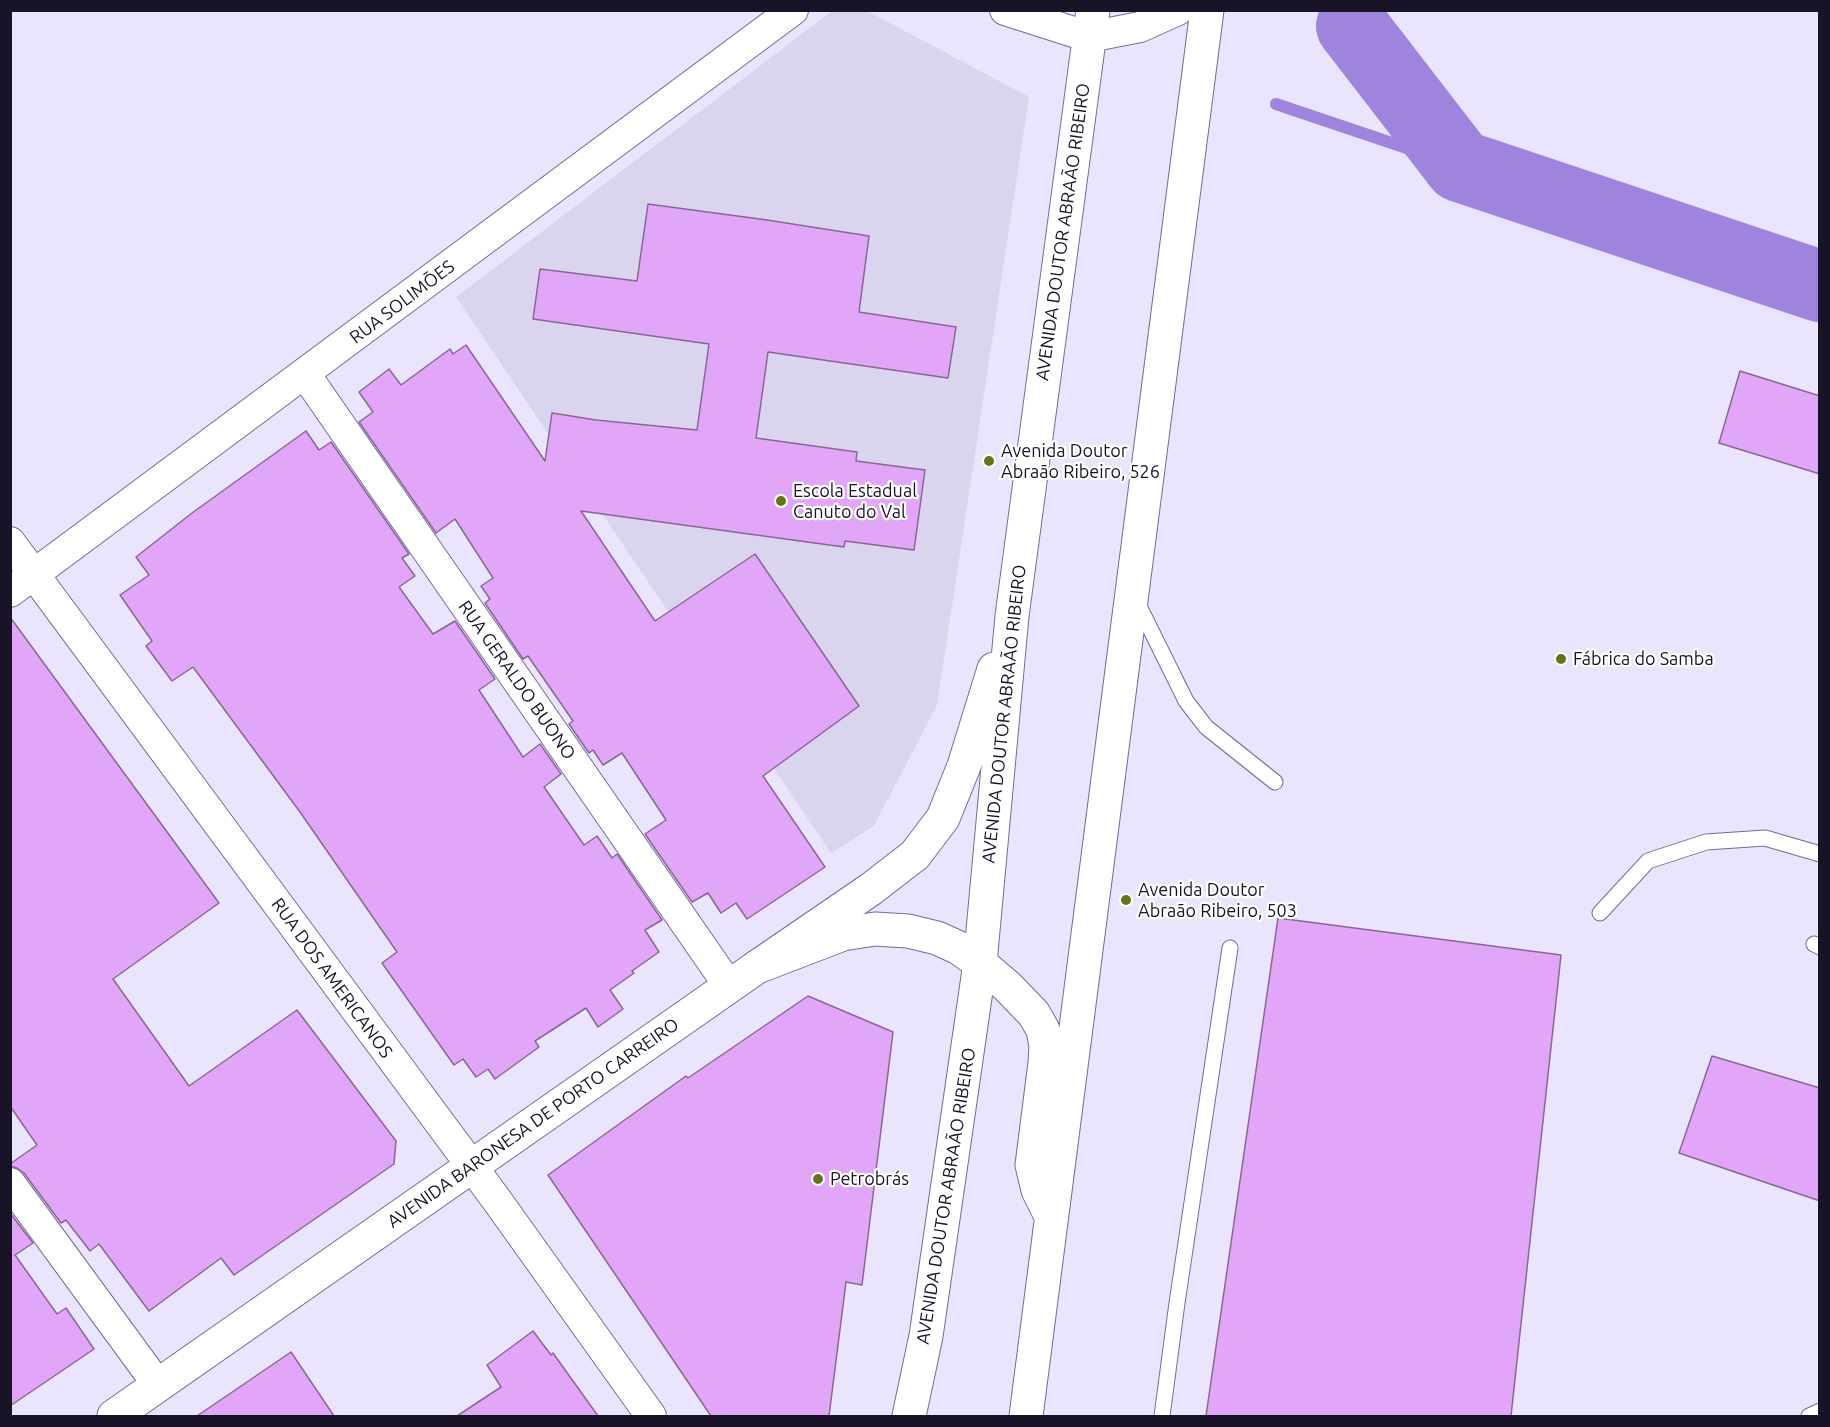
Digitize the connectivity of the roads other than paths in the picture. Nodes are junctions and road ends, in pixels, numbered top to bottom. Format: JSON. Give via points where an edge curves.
{"nodes":[{"id":1,"x":793,"y":10,"type":"edge"},
{"id":2,"x":1005,"y":10,"type":"edge"},
{"id":3,"x":1178,"y":10,"type":"edge"},
{"id":4,"x":1207,"y":10,"type":"edge"},
{"id":5,"x":1091,"y":24,"type":"edge"},
{"id":6,"x":305,"y":374,"type":"junction"},
{"id":7,"x":10,"y":542,"type":"edge"},
{"id":8,"x":35,"y":574,"type":"junction"},
{"id":9,"x":10,"y":592,"type":"edge"},
{"id":10,"x":1132,"y":592,"type":"junction"},
{"id":11,"x":1012,"y":616,"type":"junction"},
{"id":12,"x":1275,"y":782,"type":"dead end"},
{"id":13,"x":1820,"y":854,"type":"edge"},
{"id":14,"x":1600,"y":913,"type":"dead end"},
{"id":15,"x":1230,"y":948,"type":"dead end"},
{"id":16,"x":980,"y":963,"type":"junction"},
{"id":17,"x":758,"y":967,"type":"junction"},
{"id":18,"x":729,"y":986,"type":"junction"},
{"id":19,"x":472,"y":1166,"type":"junction"},
{"id":20,"x":10,"y":1183,"type":"edge"},
{"id":21,"x":1051,"y":1216,"type":"junction"},
{"id":22,"x":158,"y":1385,"type":"junction"},
{"id":23,"x":1820,"y":1411,"type":"edge"},
{"id":24,"x":114,"y":1416,"type":"edge"},
{"id":25,"x":651,"y":1416,"type":"edge"},
{"id":26,"x":909,"y":1416,"type":"edge"},
{"id":27,"x":1026,"y":1416,"type":"edge"},
{"id":28,"x":1162,"y":1416,"type":"edge"},
{"id":29,"x":1809,"y":1416,"type":"edge"}],
"edges":[{"from":1,"to":6,"type":"street","name":"RUA SOLIMÕES"},
{"from":2,"to":5,"type":"street"},
{"from":3,"to":5,"type":"street","via":[[1140,27]]},
{"from":4,"to":10,"type":"main road"},
{"from":5,"to":11,"type":"main road","name":"AVENIDA DOUTOR ABRAÃO RIBEIRO"},
{"from":6,"to":8,"type":"street","name":"RUA SOLIMÕES"},
{"from":6,"to":18,"type":"street","name":"RUA GERALDO BUONO"},
{"from":7,"to":8,"type":"street","name":"RUA DOS AMERICANOS"},
{"from":8,"to":9,"type":"street","name":"RUA SOLIMÕES"},
{"from":8,"to":19,"type":"street","name":"RUA DOS AMERICANOS"},
{"from":10,"to":12,"type":"lane","via":[[1186,701],[1206,727]]},
{"from":10,"to":21,"type":"main road"},
{"from":11,"to":16,"type":"main road","name":"AVENIDA DOUTOR ABRAÃO RIBEIRO"},
{"from":11,"to":17,"type":"main road","via":[[964,766],[943,818],[915,855]]},
{"from":13,"to":14,"type":"lane","via":[[1765,838],[1706,842],[1648,861]]},
{"from":15,"to":28,"type":"lane"},
{"from":16,"to":17,"type":"main road","name":"AVENIDA BARONESA DE PORTO CARREIRO","via":[[937,938],[875,929],[843,934]]},
{"from":16,"to":21,"type":"main road","name":"AVENIDA BARONESA DE PORTO CARREIRO","via":[[1034,1014],[1043,1030],[1045,1063],[1032,1165],[1038,1190]]},
{"from":16,"to":26,"type":"main road","name":"AVENIDA DOUTOR ABRAÃO RIBEIRO","via":[[926,1336]]},
{"from":17,"to":18,"type":"main road","name":"AVENIDA BARONESA DE PORTO CARREIRO"},
{"from":18,"to":19,"type":"main road","name":"AVENIDA BARONESA DE PORTO CARREIRO"},
{"from":19,"to":22,"type":"main road","name":"AVENIDA BARONESA DE PORTO CARREIRO"},
{"from":19,"to":25,"type":"street","name":"RUA DOS AMERICANOS"},
{"from":20,"to":22,"type":"street"},
{"from":21,"to":27,"type":"main road"},
{"from":22,"to":24,"type":"main road","name":"AVENIDA BARONESA DE PORTO CARREIRO"},
{"from":23,"to":29,"type":"lane"}]}
